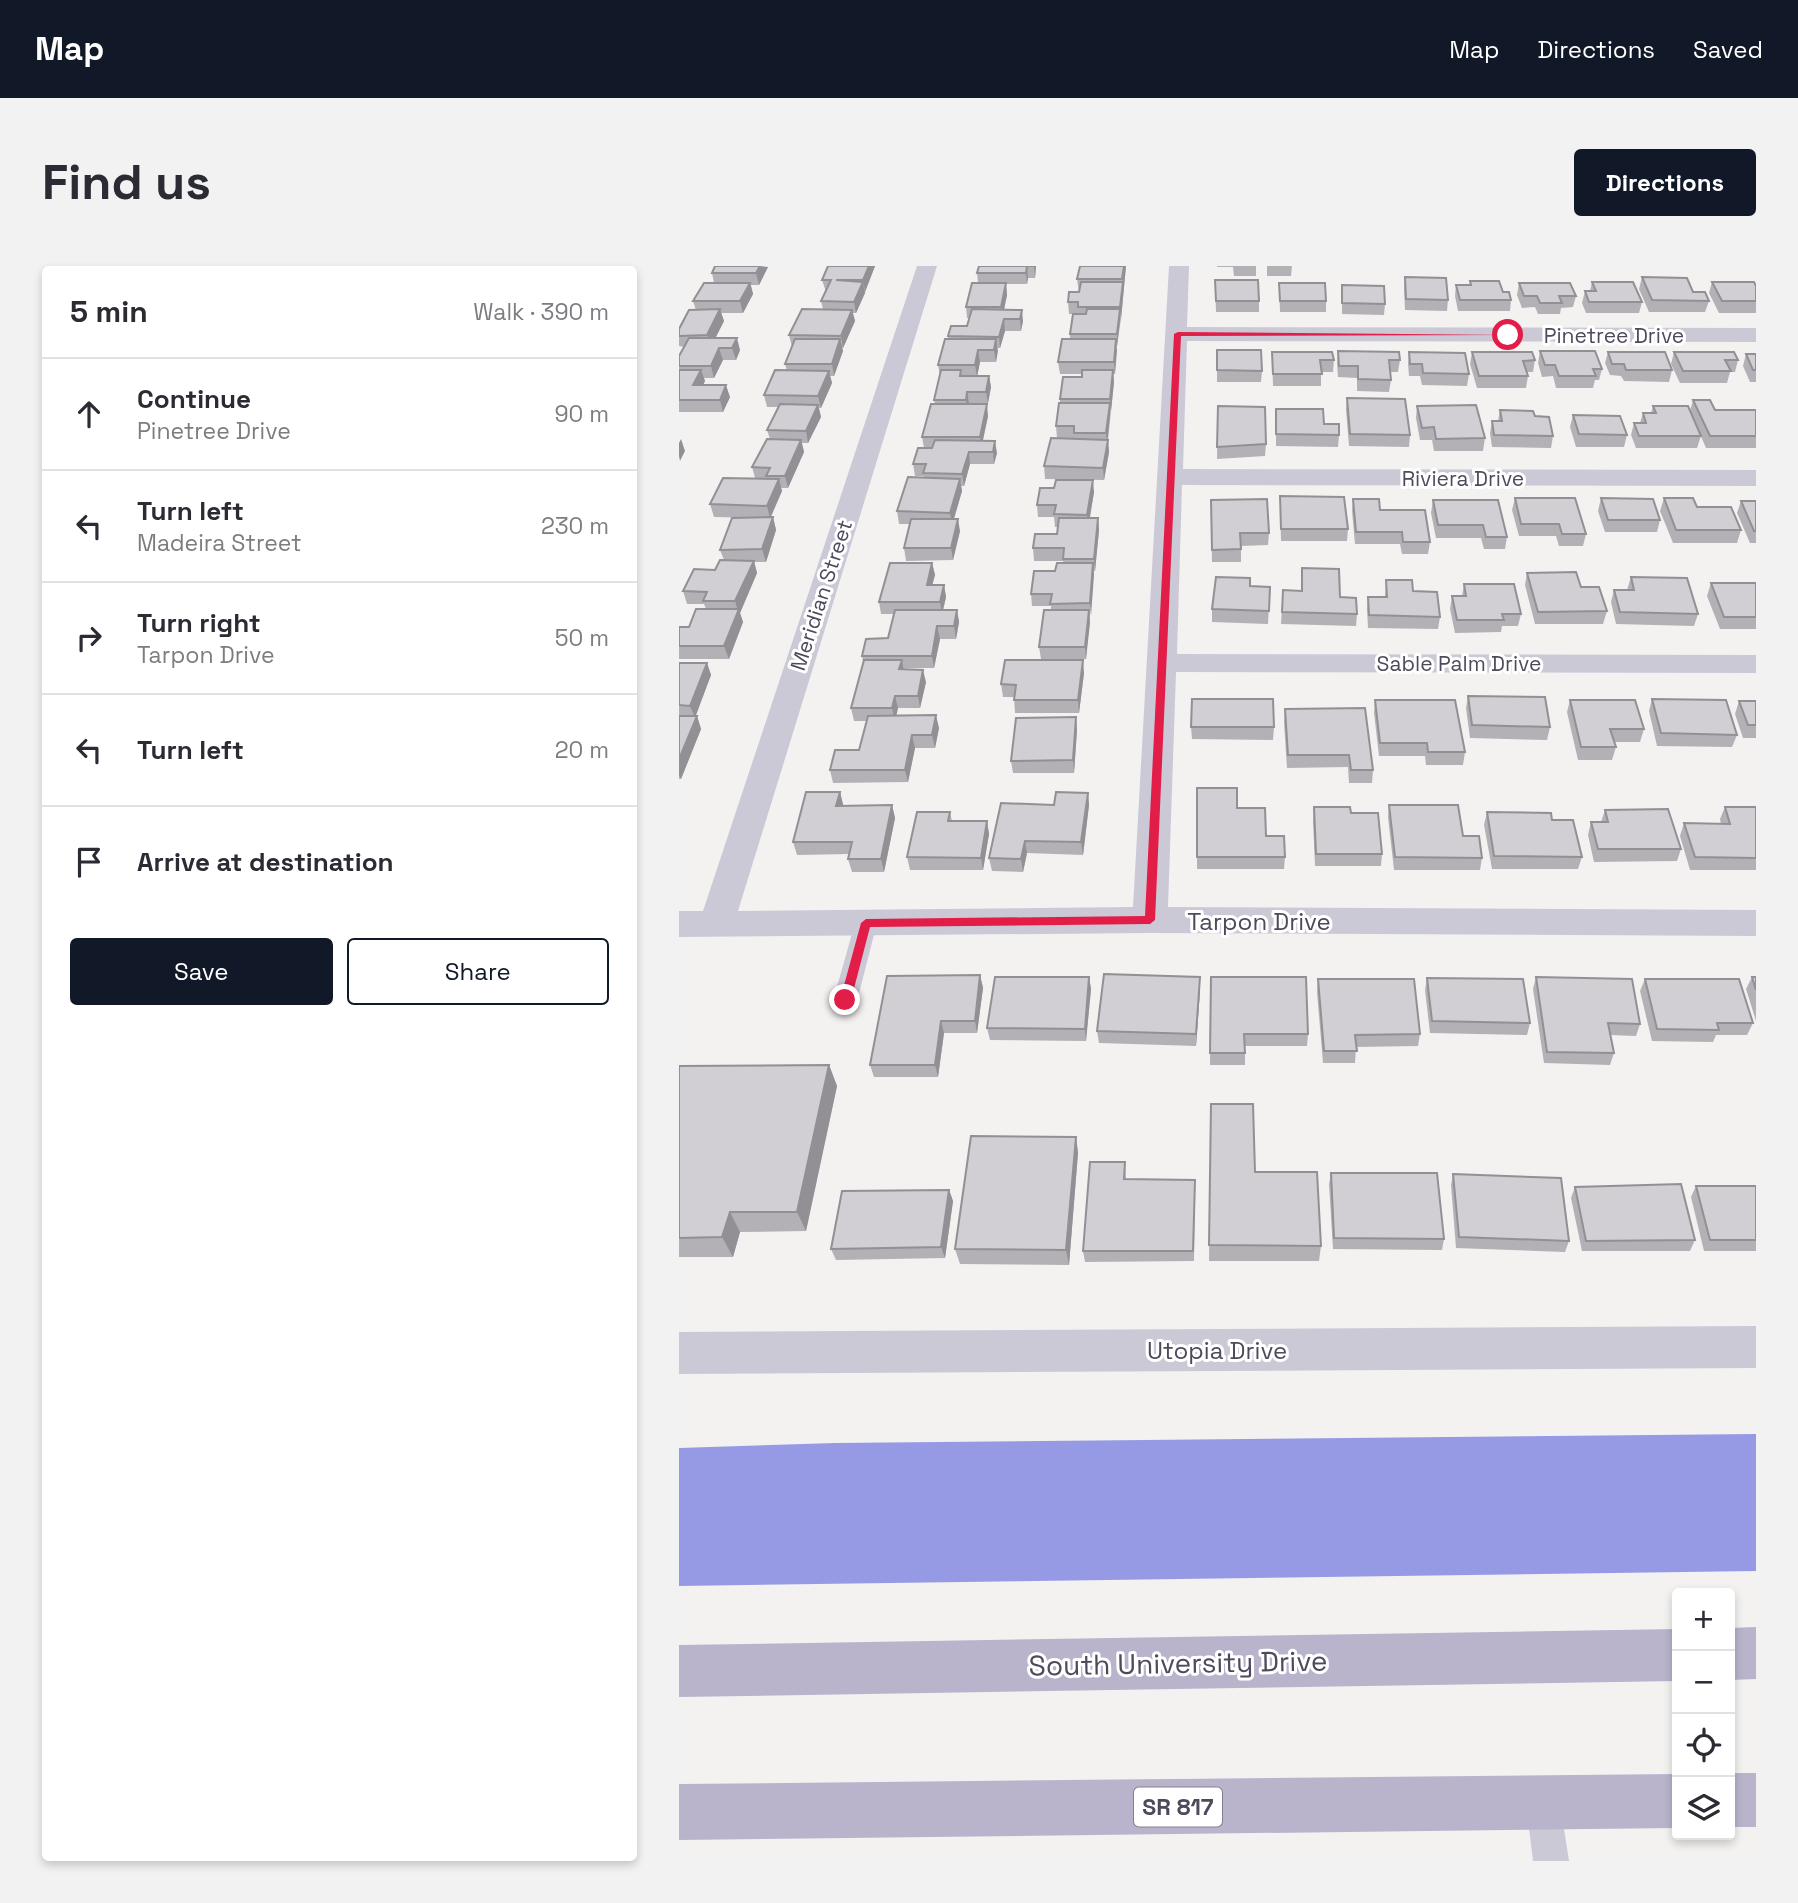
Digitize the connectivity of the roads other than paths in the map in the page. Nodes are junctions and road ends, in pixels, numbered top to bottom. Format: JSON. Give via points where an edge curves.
{"nodes":[{"id":1,"x":927,"y":266,"type":"edge"},
{"id":2,"x":1179,"y":266,"type":"edge"},
{"id":3,"x":1178,"y":334,"type":"junction"},
{"id":4,"x":1756,"y":335,"type":"edge"},
{"id":5,"x":1170,"y":477,"type":"junction"},
{"id":6,"x":1756,"y":478,"type":"edge"},
{"id":7,"x":1162,"y":663,"type":"junction"},
{"id":8,"x":1756,"y":664,"type":"edge"},
{"id":9,"x":1150,"y":920,"type":"junction"},
{"id":10,"x":866,"y":923,"type":"junction"},
{"id":11,"x":1756,"y":923,"type":"edge"},
{"id":12,"x":679,"y":924,"type":"edge"},
{"id":13,"x":716,"y":924,"type":"junction"},
{"id":14,"x":845,"y":1000,"type":"dead end"},
{"id":15,"x":1756,"y":1347,"type":"edge"},
{"id":16,"x":679,"y":1353,"type":"edge"},
{"id":17,"x":1735,"y":1654,"type":"edge"},
{"id":18,"x":1756,"y":1654,"type":"edge"},
{"id":19,"x":1672,"y":1655,"type":"edge"},
{"id":20,"x":679,"y":1671,"type":"edge"},
{"id":21,"x":1735,"y":1800,"type":"edge"},
{"id":22,"x":1756,"y":1800,"type":"edge"},
{"id":23,"x":1672,"y":1801,"type":"edge"},
{"id":24,"x":1543,"y":1803,"type":"junction"},
{"id":25,"x":679,"y":1812,"type":"edge"},
{"id":26,"x":1551,"y":1861,"type":"edge"}],
"edges":[{"from":1,"to":13,"type":"street","name":"Meridian Street"},
{"from":2,"to":3,"type":"street"},
{"from":3,"to":4,"type":"street","name":"Pinetree Drive"},
{"from":3,"to":5,"type":"street"},
{"from":5,"to":6,"type":"street","name":"Riviera Drive"},
{"from":5,"to":7,"type":"street"},
{"from":7,"to":8,"type":"street","name":"Sable Palm Drive"},
{"from":7,"to":9,"type":"street"},
{"from":9,"to":10,"type":"street","name":"Tarpon Drive"},
{"from":9,"to":11,"type":"street","name":"Tarpon Drive"},
{"from":10,"to":13,"type":"street","name":"Tarpon Drive"},
{"from":10,"to":14,"type":"lane"},
{"from":12,"to":13,"type":"street","name":"Tarpon Drive"},
{"from":15,"to":16,"type":"street","name":"Utopia Drive"},
{"from":17,"to":18,"type":"main road"},
{"from":19,"to":20,"type":"main road","name":"South University Drive"},
{"from":21,"to":22,"type":"main road"},
{"from":23,"to":24,"type":"main road","number":"SR 817"},
{"from":24,"to":25,"type":"main road","number":"SR 817"},
{"from":24,"to":26,"type":"lane"}]}
